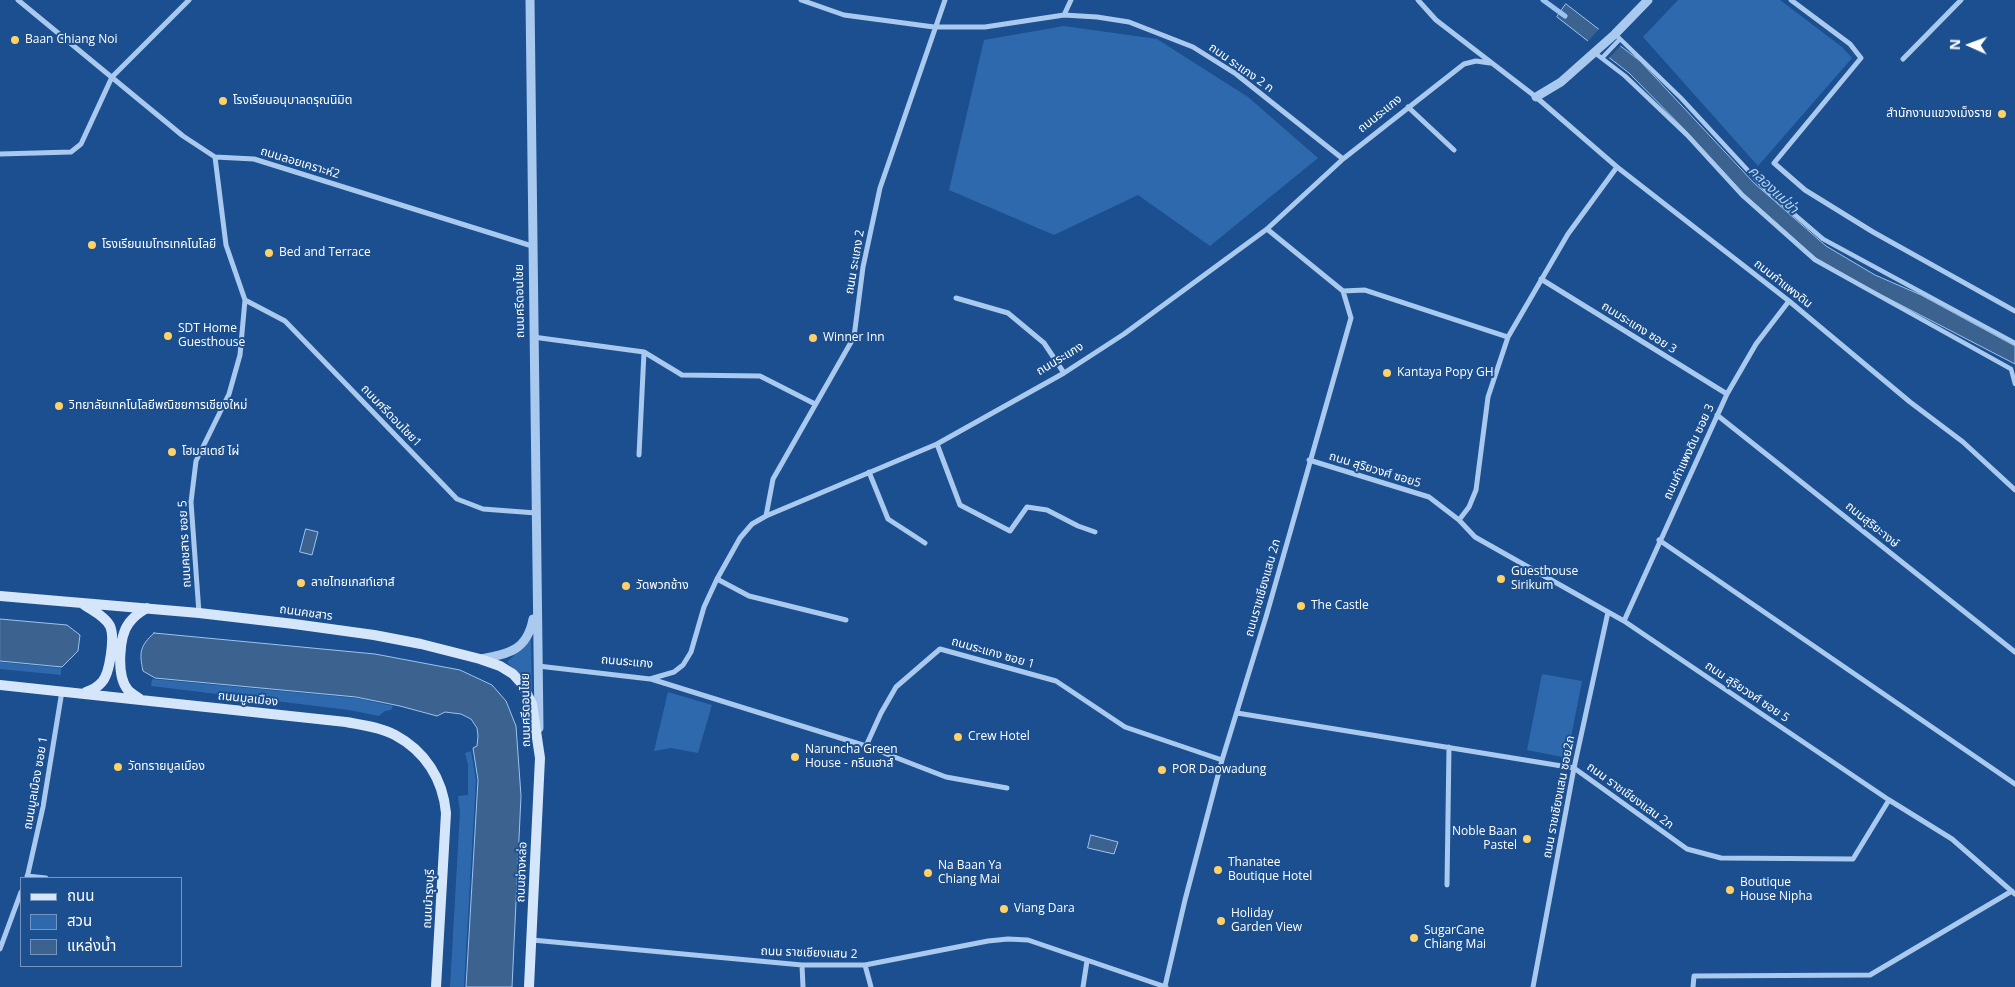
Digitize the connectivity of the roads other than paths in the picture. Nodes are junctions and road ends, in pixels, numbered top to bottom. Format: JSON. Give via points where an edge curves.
{"nodes":[{"id":1,"x":18,"y":0,"type":"edge"},
{"id":2,"x":189,"y":0,"type":"edge"},
{"id":3,"x":530,"y":0,"type":"edge"},
{"id":4,"x":801,"y":0,"type":"edge"},
{"id":5,"x":945,"y":0,"type":"edge"},
{"id":6,"x":1071,"y":0,"type":"edge"},
{"id":7,"x":1418,"y":0,"type":"edge"},
{"id":8,"x":1648,"y":0,"type":"edge"},
{"id":9,"x":1791,"y":0,"type":"edge"},
{"id":10,"x":1961,"y":0,"type":"edge"},
{"id":11,"x":1064,"y":15,"type":"junction"},
{"id":12,"x":934,"y":27,"type":"junction"},
{"id":13,"x":1618,"y":36,"type":"junction"},
{"id":14,"x":1594,"y":52,"type":"junction"},
{"id":15,"x":1602,"y":58,"type":"junction"},
{"id":16,"x":1903,"y":59,"type":"dead end"},
{"id":17,"x":1490,"y":62,"type":"junction"},
{"id":18,"x":112,"y":77,"type":"junction"},
{"id":19,"x":1536,"y":97,"type":"junction"},
{"id":20,"x":1408,"y":107,"type":"junction"},
{"id":21,"x":1454,"y":150,"type":"dead end"},
{"id":22,"x":0,"y":154,"type":"edge"},
{"id":23,"x":215,"y":157,"type":"junction"},
{"id":24,"x":1343,"y":159,"type":"junction"},
{"id":25,"x":1617,"y":167,"type":"junction"},
{"id":26,"x":1267,"y":229,"type":"junction"},
{"id":27,"x":532,"y":246,"type":"junction"},
{"id":28,"x":1541,"y":279,"type":"junction"},
{"id":29,"x":1343,"y":291,"type":"junction"},
{"id":30,"x":956,"y":298,"type":"dead end"},
{"id":31,"x":245,"y":300,"type":"junction"},
{"id":32,"x":1790,"y":301,"type":"junction"},
{"id":33,"x":2015,"y":311,"type":"edge"},
{"id":34,"x":1508,"y":336,"type":"junction"},
{"id":35,"x":534,"y":337,"type":"junction"},
{"id":36,"x":2015,"y":343,"type":"edge"},
{"id":37,"x":644,"y":352,"type":"junction"},
{"id":38,"x":1064,"y":373,"type":"junction"},
{"id":39,"x":2015,"y":382,"type":"edge"},
{"id":40,"x":1727,"y":394,"type":"junction"},
{"id":41,"x":816,"y":404,"type":"junction"},
{"id":42,"x":1717,"y":415,"type":"junction"},
{"id":43,"x":937,"y":444,"type":"junction"},
{"id":44,"x":639,"y":456,"type":"dead end"},
{"id":45,"x":1309,"y":460,"type":"junction"},
{"id":46,"x":868,"y":472,"type":"junction"},
{"id":47,"x":2015,"y":490,"type":"edge"},
{"id":48,"x":536,"y":513,"type":"junction"},
{"id":49,"x":766,"y":516,"type":"junction"},
{"id":50,"x":1459,"y":520,"type":"junction"},
{"id":51,"x":1095,"y":532,"type":"dead end"},
{"id":52,"x":1659,"y":540,"type":"junction"},
{"id":53,"x":925,"y":543,"type":"dead end"},
{"id":54,"x":717,"y":579,"type":"junction"},
{"id":55,"x":0,"y":596,"type":"edge"},
{"id":56,"x":536,"y":601,"type":"junction"},
{"id":57,"x":82,"y":604,"type":"junction"},
{"id":58,"x":147,"y":608,"type":"junction"},
{"id":59,"x":1608,"y":612,"type":"junction"},
{"id":60,"x":199,"y":613,"type":"junction"},
{"id":61,"x":846,"y":620,"type":"dead end"},
{"id":62,"x":1624,"y":621,"type":"junction"},
{"id":63,"x":2015,"y":652,"type":"edge"},
{"id":64,"x":480,"y":659,"type":"junction"},
{"id":65,"x":538,"y":666,"type":"junction"},
{"id":66,"x":650,"y":679,"type":"junction"},
{"id":67,"x":0,"y":685,"type":"edge"},
{"id":68,"x":62,"y":691,"type":"junction"},
{"id":69,"x":84,"y":693,"type":"junction"},
{"id":70,"x":141,"y":699,"type":"junction"},
{"id":71,"x":1237,"y":713,"type":"junction"},
{"id":72,"x":866,"y":746,"type":"junction"},
{"id":73,"x":1449,"y":748,"type":"junction"},
{"id":74,"x":540,"y":758,"type":"junction"},
{"id":75,"x":1222,"y":760,"type":"junction"},
{"id":76,"x":1574,"y":768,"type":"junction"},
{"id":77,"x":2015,"y":784,"type":"edge"},
{"id":78,"x":1006,"y":788,"type":"dead end"},
{"id":79,"x":1889,"y":800,"type":"junction"},
{"id":80,"x":446,"y":813,"type":"joint"},
{"id":81,"x":27,"y":877,"type":"edge"},
{"id":82,"x":1447,"y":885,"type":"dead end"},
{"id":83,"x":2014,"y":893,"type":"edge"},
{"id":84,"x":20,"y":895,"type":"edge"},
{"id":85,"x":532,"y":940,"type":"junction"},
{"id":86,"x":0,"y":949,"type":"edge"},
{"id":87,"x":1087,"y":960,"type":"junction"},
{"id":88,"x":802,"y":965,"type":"junction"},
{"id":89,"x":865,"y":966,"type":"junction"},
{"id":90,"x":1166,"y":986,"type":"edge"},
{"id":91,"x":436,"y":987,"type":"edge"},
{"id":92,"x":529,"y":987,"type":"edge"},
{"id":93,"x":803,"y":987,"type":"edge"},
{"id":94,"x":871,"y":987,"type":"edge"},
{"id":95,"x":1083,"y":987,"type":"edge"},
{"id":96,"x":1534,"y":987,"type":"edge"},
{"id":97,"x":1693,"y":987,"type":"edge"}],
"edges":[{"from":1,"to":18,"type":"street"},
{"from":2,"to":18,"type":"street"},
{"from":3,"to":27,"type":"street","name":"ถนนศรีดอนไชย"},
{"from":4,"to":12,"type":"street","name":"ถนน ระแกง 2 ก","via":[[844,15]]},
{"from":5,"to":12,"type":"street","name":"ถนน ระแกง 2"},
{"from":6,"to":11,"type":"street"},
{"from":7,"to":17,"type":"street","via":[[1436,20]]},
{"from":8,"to":13,"type":"street"},
{"from":9,"to":33,"type":"street","via":[[1850,44],[1861,58],[1774,163],[1804,190]]},
{"from":10,"to":16,"type":"street"},
{"from":11,"to":12,"type":"street","name":"ถนน ระแกง 2 ก","via":[[985,27]]},
{"from":11,"to":24,"type":"street","name":"ถนน ระแกง 2 ก","via":[[1129,22],[1193,47],[1236,74]]},
{"from":12,"to":41,"type":"street","name":"ถนน ระแกง 2","via":[[880,188],[863,267],[854,336]]},
{"from":13,"to":14,"type":"street"},
{"from":13,"to":15,"type":"street"},
{"from":13,"to":36,"type":"street","via":[[1766,190],[1822,239]]},
{"from":14,"to":15,"type":"street"},
{"from":14,"to":19,"type":"street","via":[[1562,82]]},
{"from":15,"to":39,"type":"street","via":[[1687,135],[1742,195],[1815,260],[2011,369]]},
{"from":17,"to":19,"type":"street"},
{"from":17,"to":20,"type":"street","name":"ถนนระแกง","via":[[1464,64]]},
{"from":18,"to":22,"type":"street","via":[[81,144],[71,152]]},
{"from":18,"to":23,"type":"street","via":[[183,136]]},
{"from":19,"to":25,"type":"street","name":"ถนนกำแพงดิน"},
{"from":20,"to":21,"type":"street"},
{"from":20,"to":24,"type":"street","name":"ถนนระแกง"},
{"from":23,"to":27,"type":"street","name":"ถนนลอยเคราะห์2","via":[[254,159]]},
{"from":23,"to":31,"type":"street","name":"ถนนคชสาร ซอย 5","via":[[226,244]]},
{"from":24,"to":26,"type":"street","name":"ถนนระแกง"},
{"from":25,"to":28,"type":"street","via":[[1568,234]]},
{"from":25,"to":32,"type":"street","name":"ถนนกำแพงดิน"},
{"from":26,"to":29,"type":"street"},
{"from":26,"to":38,"type":"street","name":"ถนนระแกง","via":[[1138,324]]},
{"from":27,"to":35,"type":"street","name":"ถนนศรีดอนไชย"},
{"from":28,"to":34,"type":"street"},
{"from":28,"to":40,"type":"street","name":"ถนนระแกง ซอย 3"},
{"from":29,"to":34,"type":"street","via":[[1365,290]]},
{"from":29,"to":45,"type":"street","name":"ถนนราชเชียงแสน 2ก","via":[[1351,318]]},
{"from":30,"to":38,"type":"street","via":[[1008,313],[1044,343]]},
{"from":31,"to":48,"type":"street","name":"ถนนศรีดอนไชย1","via":[[285,322],[457,499],[483,509]]},
{"from":31,"to":60,"type":"street","name":"ถนนคชสาร ซอย 5","via":[[240,355],[229,394],[196,461],[191,502]]},
{"from":32,"to":40,"type":"street","name":"ถนนกำแพงดิน ซอย 3","via":[[1756,344]]},
{"from":32,"to":47,"type":"street","name":"ถนนกำแพงดิน","via":[[1962,442]]},
{"from":34,"to":50,"type":"street","via":[[1488,397],[1476,490]]},
{"from":35,"to":37,"type":"street"},
{"from":35,"to":48,"type":"street","name":"ถนนศรีดอนไชย"},
{"from":37,"to":41,"type":"street","via":[[682,375],[760,376]]},
{"from":37,"to":44,"type":"street"},
{"from":38,"to":43,"type":"street","name":"ถนนระแกง"},
{"from":40,"to":42,"type":"street","name":"ถนนกำแพงดิน ซอย 3"},
{"from":41,"to":49,"type":"street","name":"ถนน ระแกง 2","via":[[773,479]]},
{"from":42,"to":52,"type":"street","name":"ถนนกำแพงดิน ซอย 3"},
{"from":42,"to":63,"type":"street","name":"ถนนสุริยะางษ์"},
{"from":43,"to":46,"type":"street","name":"ถนนระแกง"},
{"from":43,"to":51,"type":"street","via":[[960,505],[1010,531],[1028,507],[1047,510]]},
{"from":45,"to":50,"type":"street","name":"ถนน สุริยวงศ์ ซอย5","via":[[1430,497]]},
{"from":45,"to":71,"type":"street","name":"ถนนราชเชียงแสน 2ก"},
{"from":46,"to":49,"type":"street","name":"ถนนระแกง"},
{"from":46,"to":53,"type":"street","via":[[888,520]]},
{"from":48,"to":56,"type":"street","name":"ถนนศรีดอนไชย"},
{"from":49,"to":54,"type":"street","name":"ถนนระแกง","via":[[752,524],[740,538]]},
{"from":50,"to":59,"type":"street","name":"ถนน สุริยวงศ์ ซอย 5","via":[[1475,537]]},
{"from":52,"to":62,"type":"street","name":"ถนนกำแพงดิน ซอย 3"},
{"from":52,"to":77,"type":"street"},
{"from":54,"to":61,"type":"street","via":[[749,596]]},
{"from":54,"to":66,"type":"street","name":"ถนนระแกง","via":[[704,607],[691,652],[683,665],[666,676]]},
{"from":55,"to":57,"type":"main road","name":"ถนนคชสาร"},
{"from":56,"to":64,"type":"street","name":"ถนนศรีดอนไชย","via":[[532,628],[524,642],[511,653]]},
{"from":56,"to":65,"type":"street","name":"ถนนศรีดอนไชย"},
{"from":57,"to":58,"type":"main road","name":"ถนนคชสาร"},
{"from":57,"to":69,"type":"main road","via":[[110,625],[112,635],[108,671],[100,685]]},
{"from":58,"to":60,"type":"main road","name":"ถนนคชสาร"},
{"from":58,"to":70,"type":"main road","via":[[128,624],[120,653],[124,683]]},
{"from":59,"to":62,"type":"street","name":"ถนน สุริยวงศ์ ซอย 5"},
{"from":59,"to":76,"type":"street","name":"ถนน ราชเชียงแสน ซอย2ก"},
{"from":60,"to":64,"type":"main road","name":"ถนนคชสาร","via":[[374,635]]},
{"from":62,"to":79,"type":"street","name":"ถนน สุริยวงศ์ ซอย 5"},
{"from":64,"to":74,"type":"main road","name":"ถนนคชสาร","via":[[500,666],[522,684],[532,704]]},
{"from":65,"to":66,"type":"street","name":"ถนนระแกง"},
{"from":65,"to":74,"type":"street","name":"ถนนศรีดอนไชย"},
{"from":66,"to":72,"type":"street"},
{"from":67,"to":68,"type":"main road","name":"ถนนมูลเมือง"},
{"from":68,"to":69,"type":"main road","name":"ถนนมูลเมือง"},
{"from":68,"to":81,"type":"street","name":"ถนนมูลเมือง ซอย 1","via":[[44,807]]},
{"from":69,"to":70,"type":"main road","name":"ถนนมูลเมือง"},
{"from":70,"to":80,"type":"main road","name":"ถนนมูลเมือง","via":[[346,722],[394,734],[413,747],[432,769],[445,797]]},
{"from":71,"to":73,"type":"street","name":"ถนน ราชเชียงแสน 2ก"},
{"from":71,"to":75,"type":"street","name":"ถนนราชเชียงแสน 2ก"},
{"from":72,"to":75,"type":"street","name":"ถนนระแกง ซอย 1","via":[[896,687],[940,649],[1056,681],[1125,726]]},
{"from":72,"to":78,"type":"street","via":[[946,777]]},
{"from":73,"to":76,"type":"street","name":"ถนน ราชเชียงแสน 2ก"},
{"from":73,"to":82,"type":"street"},
{"from":74,"to":85,"type":"main road","name":"ถนนช่างหล่อ"},
{"from":75,"to":90,"type":"street","name":"ถนนราชเชียงแสน 2ก"},
{"from":76,"to":79,"type":"street","name":"ถนน ราชเชียงแสน 2ก","via":[[1687,849],[1721,858],[1853,859]]},
{"from":76,"to":96,"type":"street","name":"ถนน ราชเชียงแสน ซอย2ก"},
{"from":79,"to":83,"type":"street","name":"ถนน สุริยวงศ์ ซอย 5","via":[[1952,839]]},
{"from":80,"to":91,"type":"main road","name":"ถนนบำรุงบุรี"},
{"from":83,"to":97,"type":"street","via":[[1870,975],[1694,976]]},
{"from":84,"to":86,"type":"street"},
{"from":85,"to":88,"type":"street","name":"ถนน ราชเชียงแสน 2"},
{"from":85,"to":92,"type":"main road","name":"ถนนช่างหล่อ"},
{"from":87,"to":89,"type":"street","name":"ถนน ราชเชียงแสน 2","via":[[1028,940],[1008,939],[958,945]]},
{"from":87,"to":90,"type":"street","name":"ถนน ราชเชียงแสน 2"},
{"from":87,"to":95,"type":"street"},
{"from":88,"to":89,"type":"street","name":"ถนน ราชเชียงแสน 2"},
{"from":88,"to":93,"type":"street"},
{"from":89,"to":94,"type":"street"}]}
